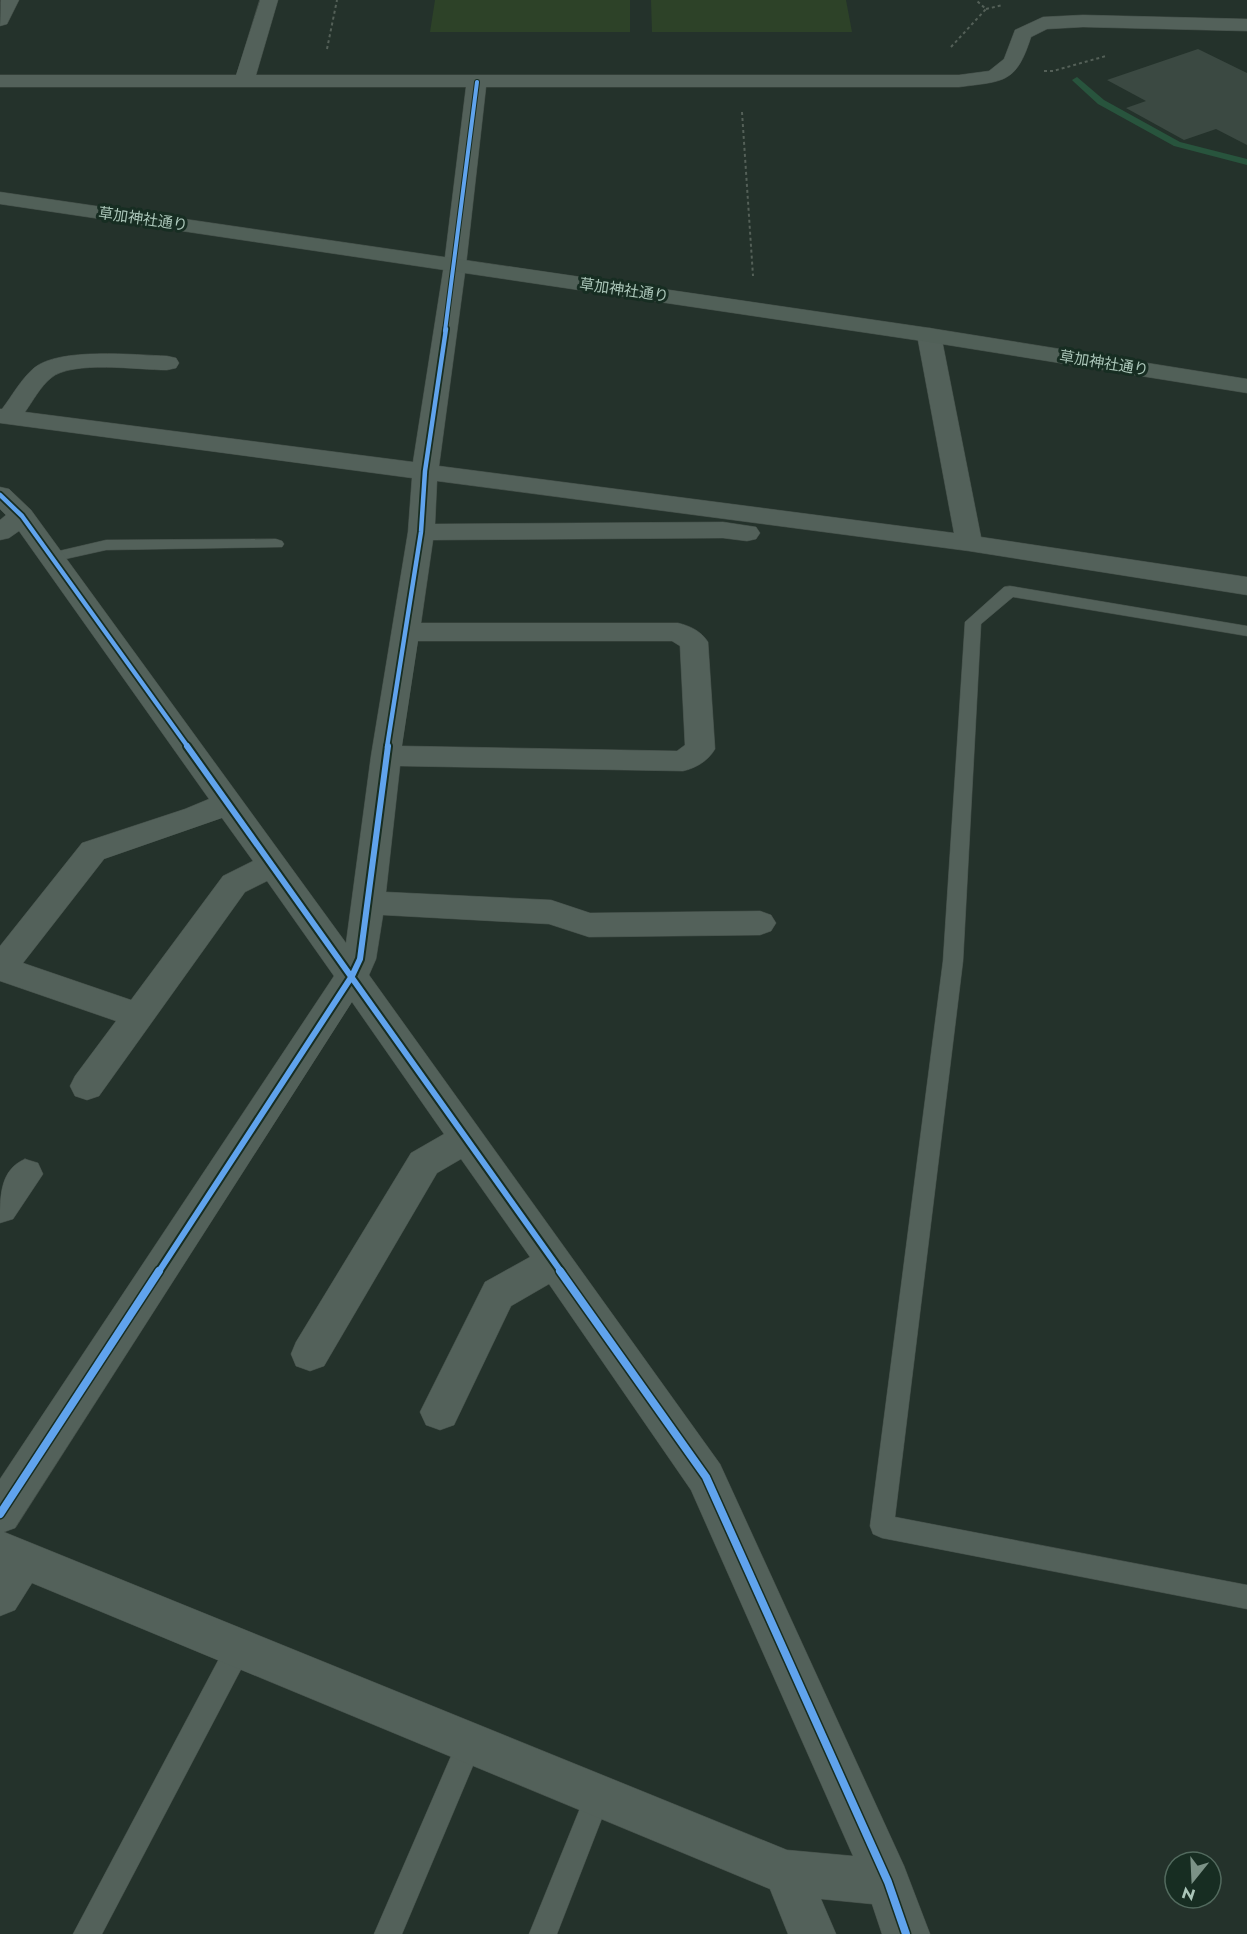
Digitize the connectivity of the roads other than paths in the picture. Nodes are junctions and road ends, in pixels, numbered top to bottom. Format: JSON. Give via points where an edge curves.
{"nodes":[{"id":1,"x":10,"y":0,"type":"edge"},
{"id":2,"x":269,"y":0,"type":"edge"},
{"id":3,"x":0,"y":20,"type":"edge"},
{"id":4,"x":1247,"y":25,"type":"edge"},
{"id":5,"x":0,"y":81,"type":"edge"},
{"id":6,"x":244,"y":82,"type":"junction"},
{"id":7,"x":477,"y":82,"type":"junction"},
{"id":8,"x":0,"y":198,"type":"edge"},
{"id":9,"x":455,"y":265,"type":"junction"},
{"id":10,"x":929,"y":334,"type":"junction"},
{"id":11,"x":167,"y":363,"type":"dead end"},
{"id":12,"x":1247,"y":386,"type":"edge"},
{"id":13,"x":4,"y":416,"type":"edge"},
{"id":14,"x":426,"y":471,"type":"junction"},
{"id":15,"x":7,"y":514,"type":"edge"},
{"id":16,"x":421,"y":532,"type":"junction"},
{"id":17,"x":747,"y":533,"type":"dead end"},
{"id":18,"x":969,"y":543,"type":"junction"},
{"id":19,"x":276,"y":544,"type":"dead end"},
{"id":20,"x":52,"y":557,"type":"junction"},
{"id":21,"x":1247,"y":586,"type":"edge"},
{"id":22,"x":1247,"y":631,"type":"edge"},
{"id":23,"x":406,"y":632,"type":"junction"},
{"id":24,"x":387,"y":756,"type":"junction"},
{"id":25,"x":228,"y":803,"type":"junction"},
{"id":26,"x":273,"y":865,"type":"junction"},
{"id":27,"x":369,"y":903,"type":"junction"},
{"id":28,"x":760,"y":923,"type":"dead end"},
{"id":29,"x":352,"y":976,"type":"junction"},
{"id":30,"x":138,"y":1015,"type":"junction"},
{"id":31,"x":87,"y":1086,"type":"dead end"},
{"id":32,"x":467,"y":1138,"type":"junction"},
{"id":33,"x":25,"y":1174,"type":"dead end"},
{"id":34,"x":0,"y":1208,"type":"edge"},
{"id":35,"x":555,"y":1262,"type":"junction"},
{"id":36,"x":310,"y":1354,"type":"dead end"},
{"id":37,"x":440,"y":1412,"type":"dead end"},
{"id":38,"x":0,"y":1514,"type":"edge"},
{"id":39,"x":12,"y":1555,"type":"edge"},
{"id":40,"x":0,"y":1596,"type":"edge"},
{"id":41,"x":1247,"y":1597,"type":"edge"},
{"id":42,"x":238,"y":1647,"type":"junction"},
{"id":43,"x":470,"y":1742,"type":"junction"},
{"id":44,"x":598,"y":1795,"type":"junction"},
{"id":45,"x":787,"y":1873,"type":"junction"},
{"id":46,"x":888,"y":1882,"type":"junction"},
{"id":47,"x":87,"y":1934,"type":"edge"},
{"id":48,"x":388,"y":1934,"type":"edge"},
{"id":49,"x":543,"y":1934,"type":"edge"},
{"id":50,"x":812,"y":1934,"type":"edge"},
{"id":51,"x":906,"y":1934,"type":"edge"}],
"edges":[{"from":1,"to":3,"type":"street"},
{"from":2,"to":6,"type":"street"},
{"from":4,"to":7,"type":"street","via":[[1083,21],[1043,24],[1022,34],[1013,62],[995,75],[959,81]]},
{"from":5,"to":6,"type":"street"},
{"from":6,"to":7,"type":"street"},
{"from":7,"to":9,"type":"street"},
{"from":8,"to":9,"type":"street","name":"草加神社通り"},
{"from":9,"to":10,"type":"street","name":"草加神社通り"},
{"from":9,"to":14,"type":"street"},
{"from":10,"to":12,"type":"street","name":"草加神社通り"},
{"from":10,"to":18,"type":"street"},
{"from":11,"to":13,"type":"street","via":[[70,362],[53,366]]},
{"from":13,"to":14,"type":"street"},
{"from":14,"to":16,"type":"street"},
{"from":14,"to":18,"type":"street"},
{"from":15,"to":20,"type":"street"},
{"from":16,"to":17,"type":"street","via":[[701,540]]},
{"from":16,"to":23,"type":"street"},
{"from":18,"to":21,"type":"street"},
{"from":19,"to":20,"type":"lane","via":[[106,545]]},
{"from":20,"to":25,"type":"street"},
{"from":22,"to":41,"type":"lane","via":[[1010,591],[973,622],[953,962],[882,1526]]},
{"from":23,"to":24,"type":"street"},
{"from":23,"to":24,"type":"street","via":[[678,632],[693,642],[700,749],[683,762]]},
{"from":24,"to":27,"type":"street"},
{"from":25,"to":26,"type":"street"},
{"from":25,"to":30,"type":"street","via":[[93,851],[1,968]]},
{"from":26,"to":29,"type":"street"},
{"from":26,"to":30,"type":"street","via":[[234,884]]},
{"from":27,"to":28,"type":"street","via":[[551,912],[589,925]]},
{"from":27,"to":29,"type":"street","via":[[360,959]]},
{"from":29,"to":32,"type":"street"},
{"from":29,"to":38,"type":"street"},
{"from":30,"to":31,"type":"street"},
{"from":32,"to":35,"type":"street"},
{"from":32,"to":36,"type":"street","via":[[424,1163]]},
{"from":33,"to":34,"type":"street"},
{"from":35,"to":37,"type":"street","via":[[498,1294]]},
{"from":35,"to":46,"type":"street","via":[[706,1478]]},
{"from":39,"to":40,"type":"street"},
{"from":39,"to":42,"type":"street"},
{"from":42,"to":43,"type":"street"},
{"from":42,"to":47,"type":"lane"},
{"from":43,"to":44,"type":"street"},
{"from":43,"to":48,"type":"lane"},
{"from":44,"to":45,"type":"street"},
{"from":44,"to":49,"type":"lane"},
{"from":45,"to":46,"type":"street"},
{"from":45,"to":50,"type":"street"},
{"from":46,"to":51,"type":"street"}]}
